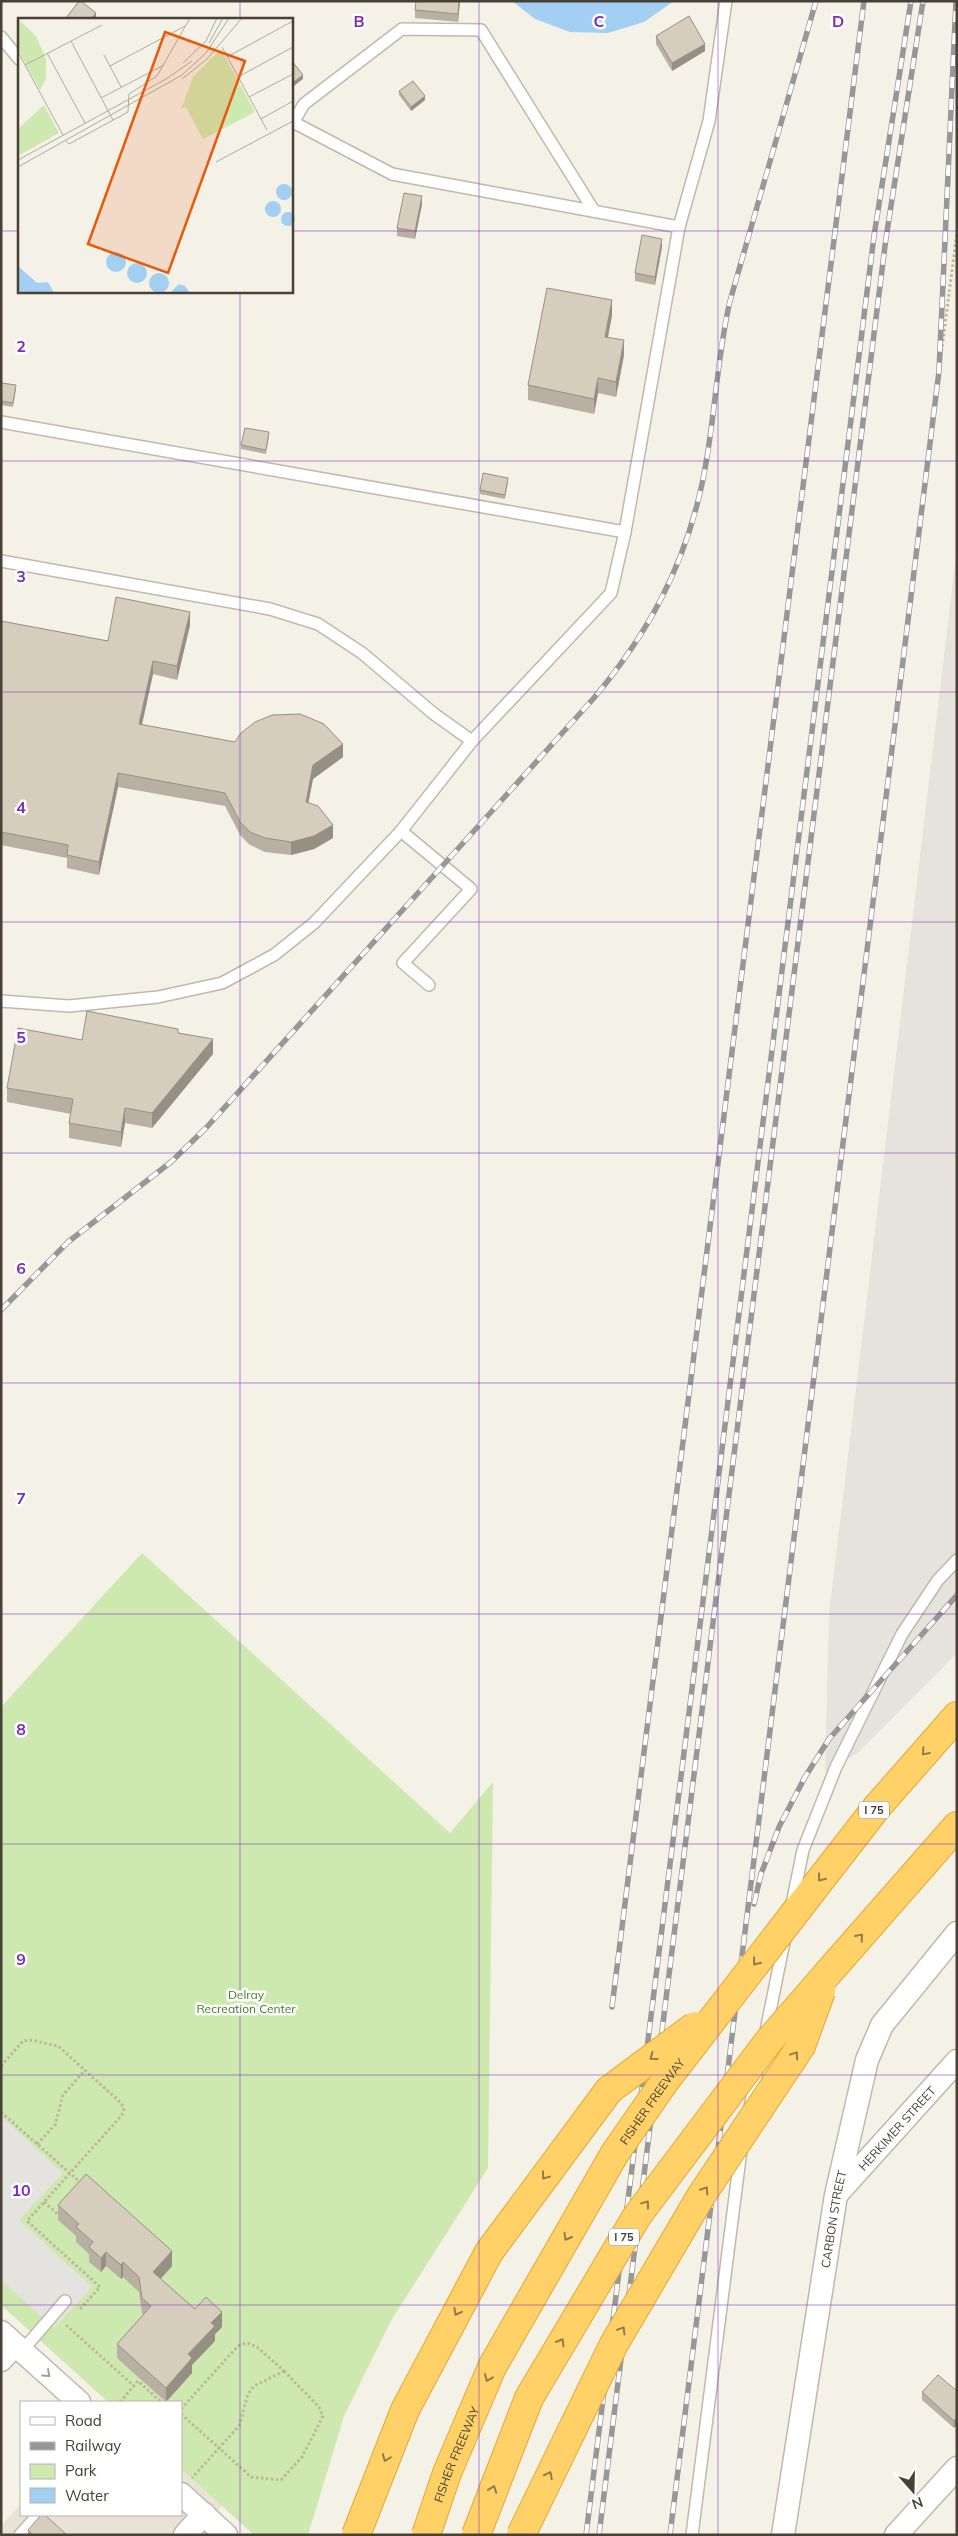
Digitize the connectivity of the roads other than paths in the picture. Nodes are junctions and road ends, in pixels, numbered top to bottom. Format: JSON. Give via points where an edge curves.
{"nodes":[{"id":1,"x":726,"y":1,"type":"edge"},
{"id":2,"x":1,"y":37,"type":"edge"},
{"id":3,"x":18,"y":58,"type":"edge"},
{"id":4,"x":293,"y":121,"type":"edge"},
{"id":5,"x":594,"y":211,"type":"junction"},
{"id":6,"x":679,"y":227,"type":"junction"},
{"id":7,"x":1,"y":422,"type":"edge"},
{"id":8,"x":625,"y":532,"type":"junction"},
{"id":9,"x":1,"y":561,"type":"edge"},
{"id":10,"x":472,"y":741,"type":"junction"},
{"id":11,"x":401,"y":831,"type":"junction"},
{"id":12,"x":429,"y":985,"type":"dead end"},
{"id":13,"x":1,"y":1001,"type":"edge"},
{"id":14,"x":957,"y":1560,"type":"edge"},
{"id":15,"x":957,"y":1716,"type":"edge"},
{"id":16,"x":957,"y":1826,"type":"edge"},
{"id":17,"x":957,"y":1933,"type":"edge"},
{"id":18,"x":828,"y":1974,"type":"junction"},
{"id":19,"x":720,"y":2007,"type":"junction"},
{"id":20,"x":957,"y":2062,"type":"edge"},
{"id":21,"x":836,"y":2195,"type":"junction"},
{"id":22,"x":65,"y":2301,"type":"dead end"},
{"id":23,"x":10,"y":2347,"type":"edge"},
{"id":24,"x":78,"y":2401,"type":"edge"},
{"id":25,"x":957,"y":2468,"type":"edge"},
{"id":26,"x":184,"y":2489,"type":"edge"},
{"id":27,"x":204,"y":2514,"type":"junction"},
{"id":28,"x":37,"y":2516,"type":"edge"},
{"id":29,"x":20,"y":2535,"type":"edge"},
{"id":30,"x":185,"y":2535,"type":"edge"},
{"id":31,"x":226,"y":2535,"type":"edge"},
{"id":32,"x":356,"y":2535,"type":"edge"},
{"id":33,"x":426,"y":2535,"type":"edge"},
{"id":34,"x":476,"y":2535,"type":"edge"},
{"id":35,"x":521,"y":2535,"type":"edge"},
{"id":36,"x":692,"y":2535,"type":"edge"},
{"id":37,"x":784,"y":2535,"type":"edge"},
{"id":38,"x":896,"y":2535,"type":"edge"}],
"edges":[{"from":1,"to":6,"type":"lane","via":[[709,121]]},
{"from":2,"to":3,"type":"lane"},
{"from":4,"to":5,"type":"lane","via":[[392,174]]},
{"from":4,"to":5,"type":"lane","via":[[304,104],[402,29],[481,30]]},
{"from":5,"to":6,"type":"lane"},
{"from":6,"to":8,"type":"lane"},
{"from":7,"to":8,"type":"lane"},
{"from":8,"to":10,"type":"lane","via":[[611,593]]},
{"from":9,"to":10,"type":"lane","via":[[270,609],[318,624],[362,653],[434,714]]},
{"from":10,"to":11,"type":"lane"},
{"from":11,"to":12,"type":"lane","via":[[471,889],[403,963]]},
{"from":11,"to":13,"type":"lane","via":[[314,923],[274,955],[222,983],[158,997],[69,1006]]},
{"from":14,"to":36,"type":"lane","via":[[938,1580],[902,1634],[836,1767],[803,1850],[738,2166]]},
{"from":15,"to":19,"type":"highway","name":"FISHER FREEWAY","number":"I 75","one_way":true,"bridge":true,"via":[[877,1807]]},
{"from":18,"to":16,"type":"highway","number":"I 75","one_way":true},
{"from":17,"to":21,"type":"street","name":"CARBON STREET","via":[[895,2006],[872,2044]]},
{"from":34,"to":18,"type":"highway","number":"I 75","one_way":true,"bridge":true,"via":[[529,2398],[637,2216],[768,2042]]},
{"from":35,"to":18,"type":"highway","one_way":true,"bridge":true,"via":[[614,2344],[701,2196],[800,2046]]},
{"from":19,"to":32,"type":"highway","one_way":true,"bridge":true,"via":[[609,2090],[489,2252],[404,2410]]},
{"from":19,"to":33,"type":"highway","name":"FISHER FREEWAY","number":"I 75","one_way":true,"bridge":true,"via":[[615,2153],[492,2367],[447,2473]]},
{"from":20,"to":21,"type":"street","name":"HERKIMER STREET"},
{"from":21,"to":37,"type":"street","name":"CARBON STREET"},
{"from":22,"to":23,"type":"lane"},
{"from":23,"to":24,"type":"street","one_way":true},
{"from":25,"to":38,"type":"street"},
{"from":26,"to":27,"type":"street"},
{"from":27,"to":30,"type":"street"},
{"from":27,"to":31,"type":"street"},
{"from":28,"to":29,"type":"lane"}]}
